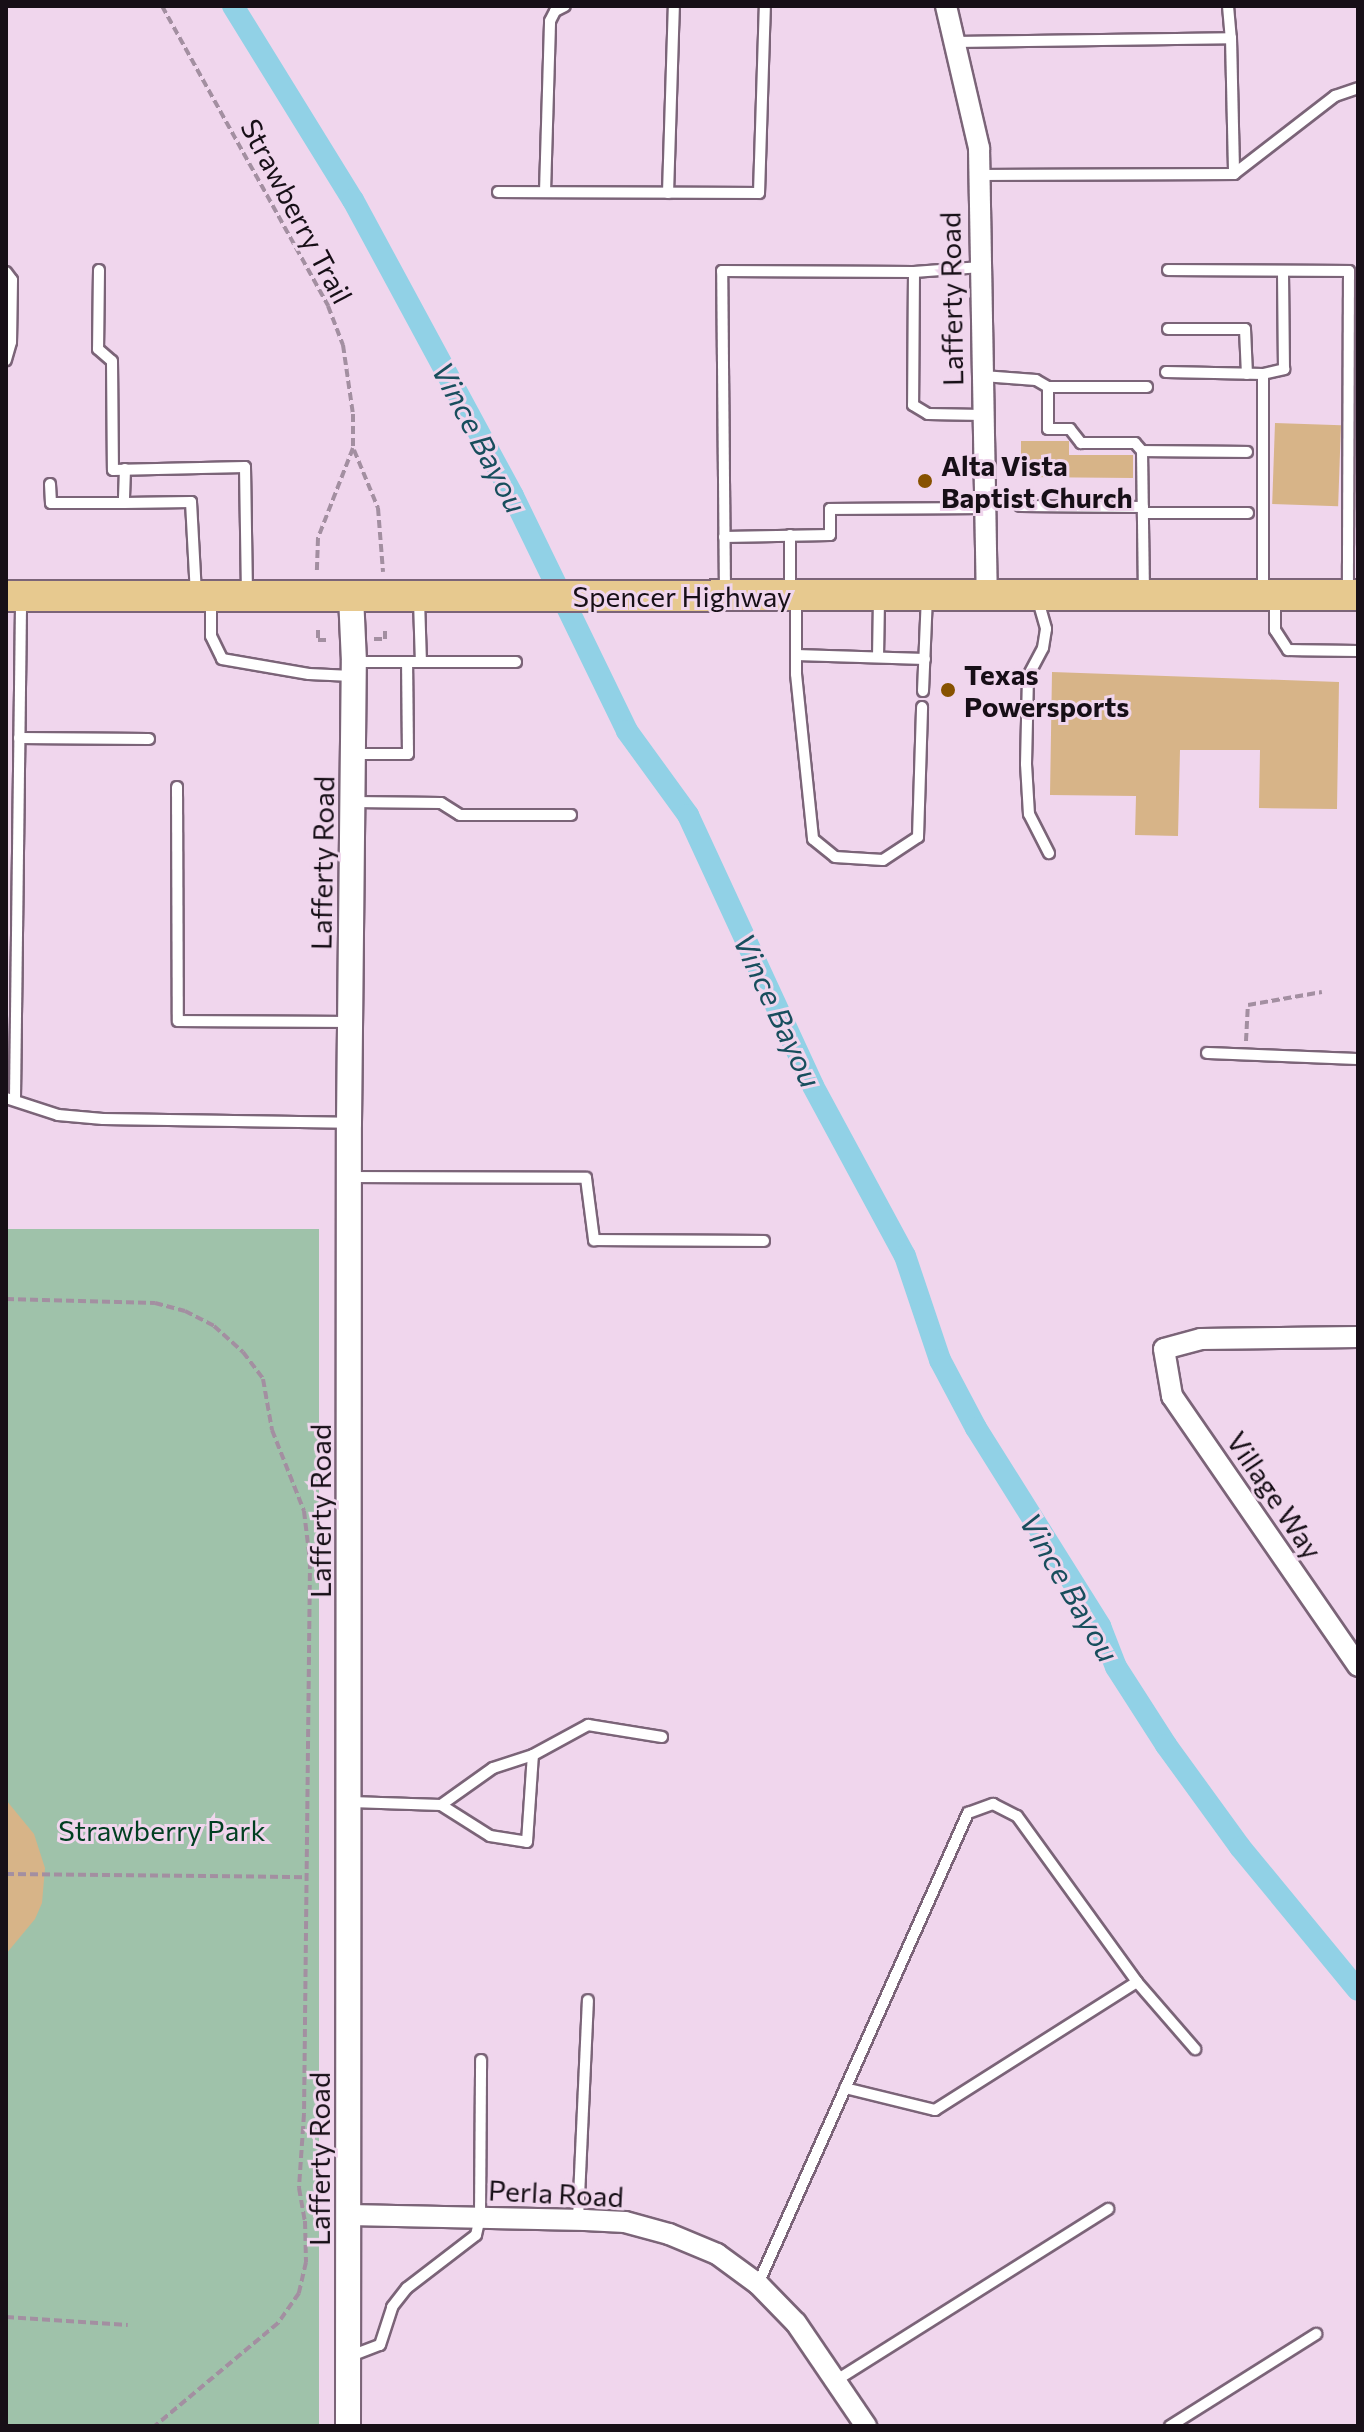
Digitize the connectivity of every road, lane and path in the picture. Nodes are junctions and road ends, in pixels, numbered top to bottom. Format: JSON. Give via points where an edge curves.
{"nodes":[{"id":1,"x":162,"y":6,"type":"edge"},
{"id":2,"x":565,"y":6,"type":"edge"},
{"id":3,"x":674,"y":6,"type":"edge"},
{"id":4,"x":765,"y":6,"type":"edge"},
{"id":5,"x":946,"y":6,"type":"edge"},
{"id":6,"x":1228,"y":6,"type":"edge"},
{"id":7,"x":1231,"y":38,"type":"junction"},
{"id":8,"x":954,"y":42,"type":"junction"},
{"id":9,"x":1358,"y":88,"type":"edge"},
{"id":10,"x":1234,"y":174,"type":"junction"},
{"id":11,"x":979,"y":175,"type":"junction"},
{"id":12,"x":498,"y":192,"type":"dead end"},
{"id":13,"x":545,"y":192,"type":"junction"},
{"id":14,"x":668,"y":193,"type":"junction"},
{"id":15,"x":981,"y":267,"type":"junction"},
{"id":16,"x":99,"y":270,"type":"dead end"},
{"id":17,"x":1168,"y":270,"type":"dead end"},
{"id":18,"x":1283,"y":271,"type":"junction"},
{"id":19,"x":6,"y":272,"type":"edge"},
{"id":20,"x":914,"y":272,"type":"junction"},
{"id":21,"x":1168,"y":329,"type":"dead end"},
{"id":22,"x":6,"y":360,"type":"edge"},
{"id":23,"x":1166,"y":372,"type":"dead end"},
{"id":24,"x":1247,"y":374,"type":"junction"},
{"id":25,"x":1263,"y":374,"type":"junction"},
{"id":26,"x":983,"y":376,"type":"junction"},
{"id":27,"x":1048,"y":387,"type":"junction"},
{"id":28,"x":1147,"y":387,"type":"dead end"},
{"id":29,"x":983,"y":415,"type":"junction"},
{"id":30,"x":353,"y":448,"type":"junction"},
{"id":31,"x":1142,"y":451,"type":"junction"},
{"id":32,"x":1247,"y":452,"type":"dead end"},
{"id":33,"x":125,"y":469,"type":"junction"},
{"id":34,"x":50,"y":484,"type":"dead end"},
{"id":35,"x":124,"y":503,"type":"junction"},
{"id":36,"x":1020,"y":506,"type":"dead end"},
{"id":37,"x":985,"y":508,"type":"junction"},
{"id":38,"x":1143,"y":510,"type":"junction"},
{"id":39,"x":1248,"y":513,"type":"dead end"},
{"id":40,"x":790,"y":535,"type":"junction"},
{"id":41,"x":724,"y":537,"type":"junction"},
{"id":42,"x":316,"y":552,"type":"dead end"},
{"id":43,"x":382,"y":552,"type":"dead end"},
{"id":44,"x":879,"y":595,"type":"junction"},
{"id":45,"x":927,"y":595,"type":"junction"},
{"id":46,"x":987,"y":595,"type":"junction"},
{"id":47,"x":1037,"y":595,"type":"junction"},
{"id":48,"x":1144,"y":595,"type":"junction"},
{"id":49,"x":1269,"y":595,"type":"junction"},
{"id":50,"x":1353,"y":595,"type":"edge"},
{"id":51,"x":13,"y":596,"type":"edge"},
{"id":52,"x":203,"y":596,"type":"junction"},
{"id":53,"x":247,"y":596,"type":"junction"},
{"id":54,"x":351,"y":596,"type":"junction"},
{"id":55,"x":419,"y":596,"type":"junction"},
{"id":56,"x":725,"y":596,"type":"junction"},
{"id":57,"x":793,"y":596,"type":"junction"},
{"id":58,"x":385,"y":629,"type":"dead end"},
{"id":59,"x":318,"y":630,"type":"dead end"},
{"id":60,"x":374,"y":639,"type":"dead end"},
{"id":61,"x":329,"y":640,"type":"dead end"},
{"id":62,"x":1358,"y":651,"type":"edge"},
{"id":63,"x":796,"y":655,"type":"junction"},
{"id":64,"x":878,"y":657,"type":"junction"},
{"id":65,"x":925,"y":659,"type":"junction"},
{"id":66,"x":407,"y":662,"type":"junction"},
{"id":67,"x":421,"y":662,"type":"junction"},
{"id":68,"x":516,"y":662,"type":"dead end"},
{"id":69,"x":6,"y":664,"type":"edge"},
{"id":70,"x":20,"y":665,"type":"junction"},
{"id":71,"x":354,"y":669,"type":"junction"},
{"id":72,"x":923,"y":691,"type":"dead end"},
{"id":73,"x":922,"y":707,"type":"dead end"},
{"id":74,"x":19,"y":738,"type":"junction"},
{"id":75,"x":149,"y":739,"type":"dead end"},
{"id":76,"x":353,"y":754,"type":"junction"},
{"id":77,"x":177,"y":787,"type":"dead end"},
{"id":78,"x":353,"y":802,"type":"junction"},
{"id":79,"x":571,"y":815,"type":"dead end"},
{"id":80,"x":12,"y":837,"type":"edge"},
{"id":81,"x":1049,"y":853,"type":"dead end"},
{"id":82,"x":1322,"y":992,"type":"dead end"},
{"id":83,"x":11,"y":994,"type":"edge"},
{"id":84,"x":351,"y":1022,"type":"junction"},
{"id":85,"x":1207,"y":1053,"type":"dead end"},
{"id":86,"x":1245,"y":1055,"type":"junction"},
{"id":87,"x":1358,"y":1059,"type":"edge"},
{"id":88,"x":10,"y":1098,"type":"edge"},
{"id":89,"x":349,"y":1123,"type":"junction"},
{"id":90,"x":350,"y":1177,"type":"junction"},
{"id":91,"x":764,"y":1241,"type":"dead end"},
{"id":92,"x":6,"y":1299,"type":"edge"},
{"id":93,"x":1358,"y":1337,"type":"edge"},
{"id":94,"x":1358,"y":1666,"type":"edge"},
{"id":95,"x":662,"y":1737,"type":"dead end"},
{"id":96,"x":533,"y":1755,"type":"junction"},
{"id":97,"x":351,"y":1802,"type":"junction"},
{"id":98,"x":441,"y":1805,"type":"junction"},
{"id":99,"x":6,"y":1874,"type":"edge"},
{"id":100,"x":306,"y":1877,"type":"junction"},
{"id":101,"x":1137,"y":1982,"type":"junction"},
{"id":102,"x":588,"y":2000,"type":"dead end"},
{"id":103,"x":1195,"y":2049,"type":"dead end"},
{"id":104,"x":481,"y":2060,"type":"dead end"},
{"id":105,"x":845,"y":2088,"type":"junction"},
{"id":106,"x":1108,"y":2209,"type":"dead end"},
{"id":107,"x":349,"y":2215,"type":"junction"},
{"id":108,"x":480,"y":2217,"type":"junction"},
{"id":109,"x":578,"y":2219,"type":"junction"},
{"id":110,"x":758,"y":2284,"type":"junction"},
{"id":111,"x":6,"y":2317,"type":"edge"},
{"id":112,"x":128,"y":2325,"type":"dead end"},
{"id":113,"x":1316,"y":2334,"type":"dead end"},
{"id":114,"x":348,"y":2357,"type":"junction"},
{"id":115,"x":835,"y":2381,"type":"junction"},
{"id":116,"x":155,"y":2426,"type":"edge"},
{"id":117,"x":348,"y":2426,"type":"edge"},
{"id":118,"x":866,"y":2426,"type":"edge"},
{"id":119,"x":1170,"y":2426,"type":"edge"}],
"edges":[{"from":1,"to":30,"type":"path","name":"Strawberry Trail","via":[[328,306],[349,375]]},
{"from":2,"to":13,"type":"lane","via":[[550,21]]},
{"from":3,"to":14,"type":"lane"},
{"from":4,"to":14,"type":"lane","via":[[759,193]]},
{"from":5,"to":8,"type":"street","name":"Lafferty Road"},
{"from":6,"to":7,"type":"lane"},
{"from":7,"to":8,"type":"lane"},
{"from":7,"to":10,"type":"lane"},
{"from":8,"to":11,"type":"street","name":"Lafferty Road","via":[[979,148]]},
{"from":9,"to":10,"type":"lane","via":[[1335,96]]},
{"from":10,"to":11,"type":"lane"},
{"from":11,"to":15,"type":"street","name":"Lafferty Road"},
{"from":12,"to":13,"type":"lane"},
{"from":13,"to":14,"type":"lane"},
{"from":15,"to":20,"type":"lane"},
{"from":15,"to":26,"type":"street","name":"Lafferty Road"},
{"from":16,"to":33,"type":"lane","via":[[98,349],[112,361],[113,470]]},
{"from":17,"to":18,"type":"lane"},
{"from":18,"to":25,"type":"lane","via":[[1284,369]]},
{"from":18,"to":50,"type":"lane","via":[[1349,271]]},
{"from":19,"to":22,"type":"lane","via":[[12,280]]},
{"from":20,"to":29,"type":"lane","via":[[913,405],[928,414]]},
{"from":20,"to":41,"type":"lane","via":[[722,271]]},
{"from":21,"to":24,"type":"lane","via":[[1245,329]]},
{"from":23,"to":24,"type":"lane"},
{"from":24,"to":25,"type":"lane"},
{"from":25,"to":49,"type":"lane"},
{"from":26,"to":27,"type":"lane","via":[[1036,380]]},
{"from":26,"to":29,"type":"street","name":"Lafferty Road"},
{"from":27,"to":28,"type":"lane"},
{"from":27,"to":31,"type":"lane","via":[[1048,429],[1070,429],[1081,443],[1135,443]]},
{"from":29,"to":37,"type":"street","name":"Lafferty Road"},
{"from":30,"to":42,"type":"path"},
{"from":30,"to":43,"type":"path","via":[[378,508]]},
{"from":31,"to":32,"type":"lane"},
{"from":31,"to":38,"type":"lane"},
{"from":33,"to":35,"type":"lane"},
{"from":33,"to":53,"type":"lane","via":[[245,467]]},
{"from":34,"to":35,"type":"lane","via":[[51,503]]},
{"from":35,"to":52,"type":"lane","via":[[191,502]]},
{"from":36,"to":38,"type":"lane"},
{"from":37,"to":40,"type":"lane","via":[[830,509],[830,535]]},
{"from":37,"to":46,"type":"street","name":"Lafferty Road"},
{"from":38,"to":39,"type":"lane"},
{"from":38,"to":48,"type":"lane"},
{"from":40,"to":41,"type":"lane"},
{"from":40,"to":57,"type":"lane"},
{"from":41,"to":56,"type":"lane"},
{"from":44,"to":45,"type":"main road","name":"Spencer Highway"},
{"from":44,"to":57,"type":"main road","name":"Spencer Highway"},
{"from":44,"to":64,"type":"lane"},
{"from":45,"to":46,"type":"main road","name":"Spencer Highway"},
{"from":45,"to":65,"type":"lane"},
{"from":46,"to":47,"type":"main road","name":"Spencer Highway"},
{"from":47,"to":48,"type":"main road","name":"Spencer Highway"},
{"from":47,"to":81,"type":"lane","via":[[1046,629],[1028,676],[1026,764],[1029,814]]},
{"from":48,"to":49,"type":"main road","name":"Spencer Highway"},
{"from":49,"to":50,"type":"main road","name":"Spencer Highway"},
{"from":49,"to":62,"type":"lane","via":[[1275,630],[1288,650]]},
{"from":51,"to":52,"type":"main road","name":"Spencer Highway"},
{"from":51,"to":70,"type":"lane"},
{"from":52,"to":53,"type":"main road","name":"Spencer Highway"},
{"from":52,"to":71,"type":"lane","via":[[222,659],[309,674]]},
{"from":53,"to":54,"type":"main road","name":"Spencer Highway"},
{"from":54,"to":55,"type":"main road","name":"Spencer Highway"},
{"from":54,"to":71,"type":"street","name":"Lafferty Road"},
{"from":55,"to":56,"type":"main road","name":"Spencer Highway"},
{"from":55,"to":67,"type":"lane"},
{"from":56,"to":57,"type":"main road","name":"Spencer Highway"},
{"from":57,"to":63,"type":"lane"},
{"from":58,"to":60,"type":"path","via":[[385,639]]},
{"from":59,"to":61,"type":"path","via":[[318,640]]},
{"from":63,"to":64,"type":"lane"},
{"from":63,"to":73,"type":"lane","via":[[813,839],[835,857],[883,860],[918,837]]},
{"from":64,"to":65,"type":"lane"},
{"from":65,"to":72,"type":"lane"},
{"from":66,"to":67,"type":"lane"},
{"from":66,"to":71,"type":"lane"},
{"from":66,"to":76,"type":"lane","via":[[408,754]]},
{"from":67,"to":68,"type":"lane"},
{"from":69,"to":70,"type":"lane"},
{"from":70,"to":74,"type":"lane"},
{"from":71,"to":76,"type":"street","name":"Lafferty Road"},
{"from":74,"to":75,"type":"lane"},
{"from":74,"to":80,"type":"lane"},
{"from":76,"to":78,"type":"street","name":"Lafferty Road"},
{"from":77,"to":84,"type":"lane","via":[[178,1021]]},
{"from":78,"to":79,"type":"lane","via":[[441,803],[460,815]]},
{"from":78,"to":84,"type":"street","name":"Lafferty Road"},
{"from":80,"to":83,"type":"lane"},
{"from":82,"to":86,"type":"path","via":[[1248,1005]]},
{"from":83,"to":88,"type":"lane"},
{"from":84,"to":89,"type":"street","name":"Lafferty Road"},
{"from":85,"to":86,"type":"lane"},
{"from":86,"to":87,"type":"lane"},
{"from":88,"to":89,"type":"lane","via":[[36,1110],[103,1119]]},
{"from":89,"to":90,"type":"street","name":"Lafferty Road"},
{"from":90,"to":91,"type":"lane","via":[[586,1178],[594,1240]]},
{"from":90,"to":97,"type":"street","name":"Lafferty Road"},
{"from":92,"to":100,"type":"path","via":[[155,1303],[185,1311],[214,1326],[263,1379],[272,1430],[304,1511],[310,1561]]},
{"from":93,"to":94,"type":"street","name":"Village Way","via":[[1201,1339],[1164,1349],[1172,1396]]},
{"from":95,"to":96,"type":"lane","via":[[588,1725]]},
{"from":96,"to":98,"type":"lane","via":[[493,1768]]},
{"from":96,"to":98,"type":"lane","via":[[527,1842],[490,1836]]},
{"from":97,"to":98,"type":"lane"},
{"from":97,"to":107,"type":"street","name":"Lafferty Road"},
{"from":99,"to":100,"type":"path"},
{"from":100,"to":116,"type":"path","via":[[299,2188],[306,2262],[299,2293],[278,2323]]},
{"from":101,"to":103,"type":"lane"},
{"from":101,"to":105,"type":"lane","via":[[935,2110]]},
{"from":101,"to":105,"type":"lane","via":[[1017,1816],[993,1804],[968,1813]]},
{"from":102,"to":109,"type":"lane"},
{"from":104,"to":108,"type":"lane"},
{"from":105,"to":110,"type":"lane"},
{"from":106,"to":115,"type":"lane"},
{"from":107,"to":108,"type":"street","name":"Perla Road"},
{"from":107,"to":114,"type":"street","name":"Lafferty Road"},
{"from":108,"to":109,"type":"street","name":"Perla Road"},
{"from":108,"to":114,"type":"lane","via":[[468,2245],[429,2269],[399,2298],[380,2345]]},
{"from":109,"to":110,"type":"street","name":"Perla Road","via":[[625,2222],[669,2234],[717,2254]]},
{"from":110,"to":115,"type":"street","name":"Perla Road","via":[[796,2323]]},
{"from":111,"to":112,"type":"path"},
{"from":113,"to":119,"type":"lane"},
{"from":114,"to":117,"type":"street","name":"Lafferty Road"},
{"from":115,"to":118,"type":"street","name":"Perla Road"}]}
